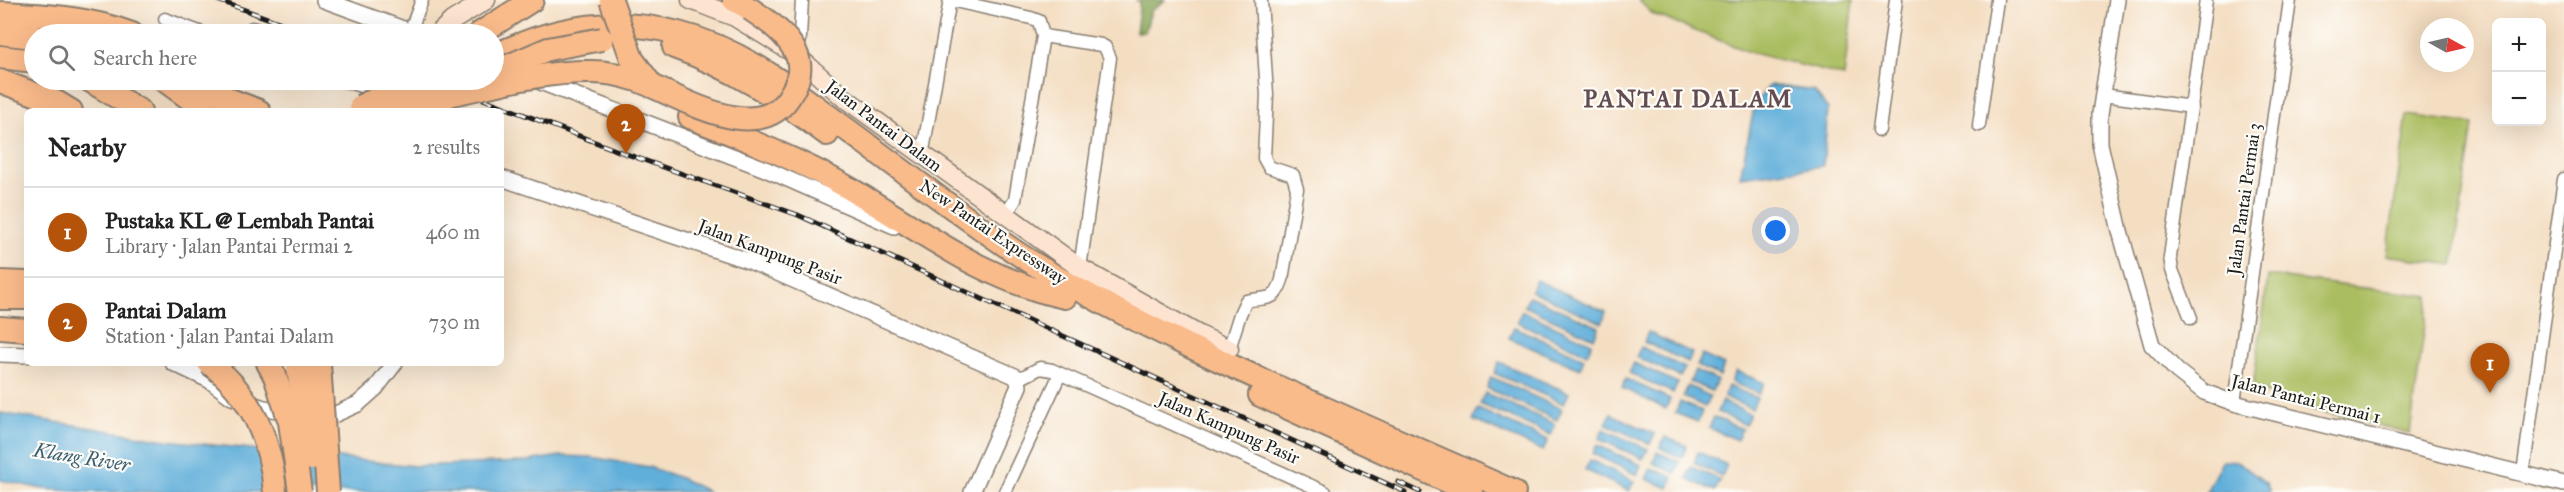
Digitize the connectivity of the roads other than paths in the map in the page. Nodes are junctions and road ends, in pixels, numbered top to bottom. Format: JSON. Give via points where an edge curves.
{"nodes":[{"id":1,"x":324,"y":0,"type":"edge"},
{"id":2,"x":422,"y":0,"type":"edge"},
{"id":3,"x":486,"y":0,"type":"edge"},
{"id":4,"x":532,"y":0,"type":"edge"},
{"id":5,"x":611,"y":0,"type":"edge"},
{"id":6,"x":691,"y":0,"type":"edge"},
{"id":7,"x":734,"y":0,"type":"edge"},
{"id":8,"x":802,"y":0,"type":"edge"},
{"id":9,"x":950,"y":0,"type":"edge"},
{"id":10,"x":1261,"y":0,"type":"edge"},
{"id":11,"x":1896,"y":0,"type":"edge"},
{"id":12,"x":1997,"y":0,"type":"edge"},
{"id":13,"x":2114,"y":0,"type":"edge"},
{"id":14,"x":2206,"y":0,"type":"edge"},
{"id":15,"x":2290,"y":0,"type":"edge"},
{"id":16,"x":0,"y":13,"type":"edge"},
{"id":17,"x":165,"y":19,"type":"dead end"},
{"id":18,"x":97,"y":24,"type":"edge"},
{"id":19,"x":178,"y":24,"type":"edge"},
{"id":20,"x":389,"y":24,"type":"edge"},
{"id":21,"x":416,"y":24,"type":"edge"},
{"id":22,"x":449,"y":24,"type":"edge"},
{"id":23,"x":495,"y":24,"type":"edge"},
{"id":24,"x":601,"y":32,"type":"junction"},
{"id":25,"x":0,"y":33,"type":"edge"},
{"id":26,"x":24,"y":36,"type":"edge"},
{"id":27,"x":1042,"y":36,"type":"junction"},
{"id":28,"x":504,"y":49,"type":"edge"},
{"id":29,"x":795,"y":54,"type":"junction"},
{"id":30,"x":0,"y":57,"type":"edge"},
{"id":31,"x":24,"y":59,"type":"edge"},
{"id":32,"x":504,"y":68,"type":"edge"},
{"id":33,"x":504,"y":68,"type":"edge"},
{"id":34,"x":0,"y":81,"type":"edge"},
{"id":35,"x":504,"y":82,"type":"edge"},
{"id":36,"x":24,"y":90,"type":"edge"},
{"id":37,"x":24,"y":90,"type":"edge"},
{"id":38,"x":105,"y":90,"type":"edge"},
{"id":39,"x":178,"y":90,"type":"edge"},
{"id":40,"x":214,"y":90,"type":"edge"},
{"id":41,"x":391,"y":90,"type":"edge"},
{"id":42,"x":419,"y":90,"type":"edge"},
{"id":43,"x":468,"y":90,"type":"edge"},
{"id":44,"x":445,"y":95,"type":"edge"},
{"id":45,"x":2103,"y":95,"type":"junction"},
{"id":46,"x":2192,"y":107,"type":"junction"},
{"id":47,"x":67,"y":108,"type":"edge"},
{"id":48,"x":135,"y":108,"type":"edge"},
{"id":49,"x":203,"y":108,"type":"edge"},
{"id":50,"x":251,"y":108,"type":"edge"},
{"id":51,"x":354,"y":108,"type":"edge"},
{"id":52,"x":399,"y":108,"type":"edge"},
{"id":53,"x":426,"y":108,"type":"edge"},
{"id":54,"x":1979,"y":125,"type":"dead end"},
{"id":55,"x":1879,"y":130,"type":"dead end"},
{"id":56,"x":922,"y":156,"type":"junction"},
{"id":57,"x":504,"y":179,"type":"edge"},
{"id":58,"x":2564,"y":179,"type":"edge"},
{"id":59,"x":1005,"y":216,"type":"junction"},
{"id":60,"x":946,"y":249,"type":"junction"},
{"id":61,"x":1080,"y":268,"type":"junction"},
{"id":62,"x":0,"y":282,"type":"edge"},
{"id":63,"x":24,"y":283,"type":"edge"},
{"id":64,"x":1065,"y":297,"type":"junction"},
{"id":65,"x":0,"y":298,"type":"edge"},
{"id":66,"x":24,"y":298,"type":"edge"},
{"id":67,"x":24,"y":315,"type":"edge"},
{"id":68,"x":0,"y":317,"type":"edge"},
{"id":69,"x":2191,"y":318,"type":"dead end"},
{"id":70,"x":0,"y":328,"type":"edge"},
{"id":71,"x":24,"y":330,"type":"edge"},
{"id":72,"x":1229,"y":349,"type":"junction"},
{"id":73,"x":0,"y":354,"type":"edge"},
{"id":74,"x":24,"y":354,"type":"edge"},
{"id":75,"x":179,"y":366,"type":"edge"},
{"id":76,"x":212,"y":366,"type":"edge"},
{"id":77,"x":308,"y":366,"type":"edge"},
{"id":78,"x":308,"y":366,"type":"edge"},
{"id":79,"x":393,"y":366,"type":"edge"},
{"id":80,"x":271,"y":370,"type":"edge"},
{"id":81,"x":1060,"y":374,"type":"junction"},
{"id":82,"x":1019,"y":379,"type":"junction"},
{"id":83,"x":2234,"y":403,"type":"junction"},
{"id":84,"x":1371,"y":429,"type":"junction"},
{"id":85,"x":2523,"y":473,"type":"junction"},
{"id":86,"x":2564,"y":484,"type":"edge"},
{"id":87,"x":275,"y":492,"type":"edge"},
{"id":88,"x":300,"y":492,"type":"edge"},
{"id":89,"x":316,"y":492,"type":"edge"},
{"id":90,"x":328,"y":492,"type":"edge"},
{"id":91,"x":972,"y":492,"type":"edge"},
{"id":92,"x":1005,"y":492,"type":"edge"},
{"id":93,"x":1325,"y":492,"type":"edge"},
{"id":94,"x":1471,"y":492,"type":"edge"},
{"id":95,"x":1514,"y":492,"type":"edge"}],
"edges":[{"from":1,"to":20,"type":"street"},
{"from":2,"to":21,"type":"street"},
{"from":3,"to":22,"type":"main road"},
{"from":4,"to":23,"type":"highway"},
{"from":5,"to":60,"type":"highway","bridge":true,"via":[[632,59],[676,110],[816,171]]},
{"from":6,"to":29,"type":"main road","name":"Jalan Pantai Dalam","via":[[735,17]]},
{"from":7,"to":35,"type":"highway","bridge":true,"via":[[770,22],[798,56],[800,70],[790,97],[764,117],[719,114],[638,80],[594,72],[544,73]]},
{"from":8,"to":29,"type":"street"},
{"from":9,"to":27,"type":"street","via":[[1039,21]]},
{"from":9,"to":56,"type":"street"},
{"from":10,"to":72,"type":"street","via":[[1268,95],[1264,158],[1269,167],[1290,173],[1297,189],[1278,291],[1269,298],[1246,301]]},
{"from":11,"to":55,"type":"street"},
{"from":12,"to":54,"type":"street"},
{"from":13,"to":45,"type":"street","name":"Jalan Pantai Permai 1"},
{"from":14,"to":46,"type":"street"},
{"from":15,"to":83,"type":"street","name":"Jalan Pantai Permai 3"},
{"from":16,"to":18,"type":"highway","via":[[46,15]]},
{"from":17,"to":19,"type":"street"},
{"from":24,"to":28,"type":"highway","name":"New Pantai Expressway","via":[[549,33]]},
{"from":24,"to":32,"type":"highway","name":"New Pantai Expressway","bridge":true},
{"from":24,"to":64,"type":"highway","name":"New Pantai Expressway","via":[[673,47],[770,92],[1015,268]]},
{"from":24,"to":84,"type":"highway","name":"New Pantai Expressway","via":[[647,26],[711,44],[744,60],[778,78],[1019,254],[1071,285],[1227,364]]},
{"from":25,"to":26,"type":"highway"},
{"from":27,"to":59,"type":"street","via":[[1015,200]]},
{"from":27,"to":61,"type":"street","via":[[1101,45],[1110,58]]},
{"from":29,"to":56,"type":"main road","name":"Jalan Pantai Dalam","via":[[843,97]]},
{"from":30,"to":31,"type":"highway"},
{"from":33,"to":60,"type":"street","via":[[763,168]]},
{"from":34,"to":37,"type":"highway"},
{"from":36,"to":47,"type":"highway"},
{"from":38,"to":48,"type":"highway"},
{"from":39,"to":49,"type":"highway"},
{"from":40,"to":50,"type":"highway"},
{"from":41,"to":51,"type":"highway","bridge":true},
{"from":42,"to":44,"type":"street"},
{"from":43,"to":44,"type":"highway","bridge":true},
{"from":44,"to":52,"type":"highway","bridge":true},
{"from":44,"to":53,"type":"highway","bridge":true},
{"from":45,"to":46,"type":"street"},
{"from":45,"to":83,"type":"street","name":"Jalan Pantai Permai 1","via":[[2100,144],[2105,172],[2152,345],[2204,392]]},
{"from":46,"to":69,"type":"street","via":[[2170,257]]},
{"from":56,"to":59,"type":"main road","name":"Jalan Pantai Dalam"},
{"from":57,"to":82,"type":"street","name":"Jalan Kampung Pasir","via":[[752,262]]},
{"from":58,"to":85,"type":"street"},
{"from":59,"to":61,"type":"main road","name":"Jalan Pantai Dalam"},
{"from":60,"to":64,"type":"highway","via":[[1031,290]]},
{"from":61,"to":72,"type":"main road","name":"Jalan Pantai Dalam"},
{"from":62,"to":63,"type":"highway"},
{"from":64,"to":94,"type":"highway","name":"New Pantai Expressway","via":[[1315,422]]},
{"from":65,"to":66,"type":"highway"},
{"from":67,"to":68,"type":"highway"},
{"from":70,"to":71,"type":"highway"},
{"from":72,"to":84,"type":"highway","via":[[1315,394]]},
{"from":73,"to":74,"type":"street"},
{"from":75,"to":79,"type":"street","via":[[232,397],[299,414],[329,417],[358,404]]},
{"from":76,"to":87,"type":"highway","bridge":true,"via":[[243,395],[253,412],[270,458]]},
{"from":77,"to":89,"type":"highway","bridge":true,"via":[[308,423]]},
{"from":78,"to":90,"type":"highway","bridge":true},
{"from":80,"to":88,"type":"highway","bridge":true,"via":[[290,422]]},
{"from":81,"to":82,"type":"street","name":"Jalan Kampung Pasir","via":[[1040,368]]},
{"from":81,"to":92,"type":"street"},
{"from":81,"to":93,"type":"street","name":"Jalan Kampung Pasir"},
{"from":82,"to":91,"type":"street"},
{"from":83,"to":85,"type":"street","name":"Jalan Pantai Permai 1"},
{"from":84,"to":95,"type":"highway","name":"New Pantai Expressway"},
{"from":85,"to":86,"type":"street","name":"Jalan Pantai Permai 1"}]}
